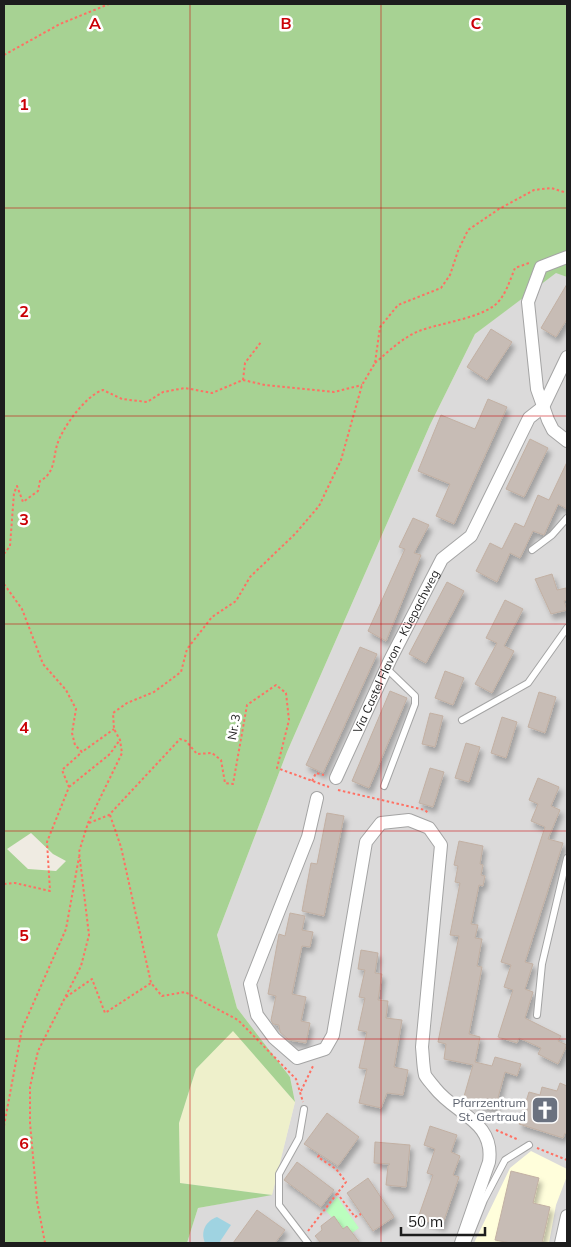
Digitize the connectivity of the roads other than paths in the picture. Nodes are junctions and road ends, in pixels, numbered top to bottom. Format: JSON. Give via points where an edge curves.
{"nodes":[{"id":1,"x":567,"y":257,"type":"edge"},
{"id":2,"x":567,"y":357,"type":"edge"},
{"id":3,"x":542,"y":407,"type":"junction"},
{"id":4,"x":567,"y":441,"type":"edge"},
{"id":5,"x":567,"y":518,"type":"edge"},
{"id":6,"x":532,"y":550,"type":"dead end"},
{"id":7,"x":567,"y":628,"type":"edge"},
{"id":8,"x":386,"y":668,"type":"junction"},
{"id":9,"x":462,"y":720,"type":"dead end"},
{"id":10,"x":336,"y":778,"type":"road end"},
{"id":11,"x":384,"y":786,"type":"dead end"},
{"id":12,"x":317,"y":798,"type":"dead end"},
{"id":13,"x":567,"y":858,"type":"edge"},
{"id":14,"x":537,"y":1015,"type":"dead end"},
{"id":15,"x":304,"y":1109,"type":"road end"},
{"id":16,"x":530,"y":1144,"type":"dead end"},
{"id":17,"x":567,"y":1216,"type":"edge"},
{"id":18,"x":308,"y":1243,"type":"edge"},
{"id":19,"x":460,"y":1243,"type":"edge"},
{"id":20,"x":467,"y":1243,"type":"edge"},
{"id":21,"x":561,"y":1243,"type":"edge"}],
"edges":[{"from":1,"to":3,"type":"street","via":[[541,267],[528,302],[537,389]]},
{"from":2,"to":3,"type":"street","name":"Via Castel Flavon - Küepachweg"},
{"from":3,"to":4,"type":"street","via":[[553,430]]},
{"from":3,"to":8,"type":"street","name":"Via Castel Flavon - Küepachweg","via":[[529,418],[471,536],[442,560]]},
{"from":5,"to":6,"type":"lane"},
{"from":7,"to":9,"type":"lane","via":[[528,683]]},
{"from":8,"to":10,"type":"street","name":"Via Castel Flavon - Küepachweg"},
{"from":8,"to":11,"type":"lane","via":[[415,696],[415,704]]},
{"from":12,"to":19,"type":"street","via":[[308,836],[250,984],[257,1015],[274,1038],[297,1058],[325,1049],[333,1035],[366,842],[381,823],[410,820],[429,828],[441,845],[422,1047],[425,1076],[444,1100],[478,1123],[491,1150]]},
{"from":13,"to":14,"type":"lane","via":[[542,964]]},
{"from":15,"to":18,"type":"lane","via":[[299,1138],[279,1174],[279,1205]]},
{"from":16,"to":20,"type":"lane","via":[[505,1160]]},
{"from":17,"to":21,"type":"street"}]}
